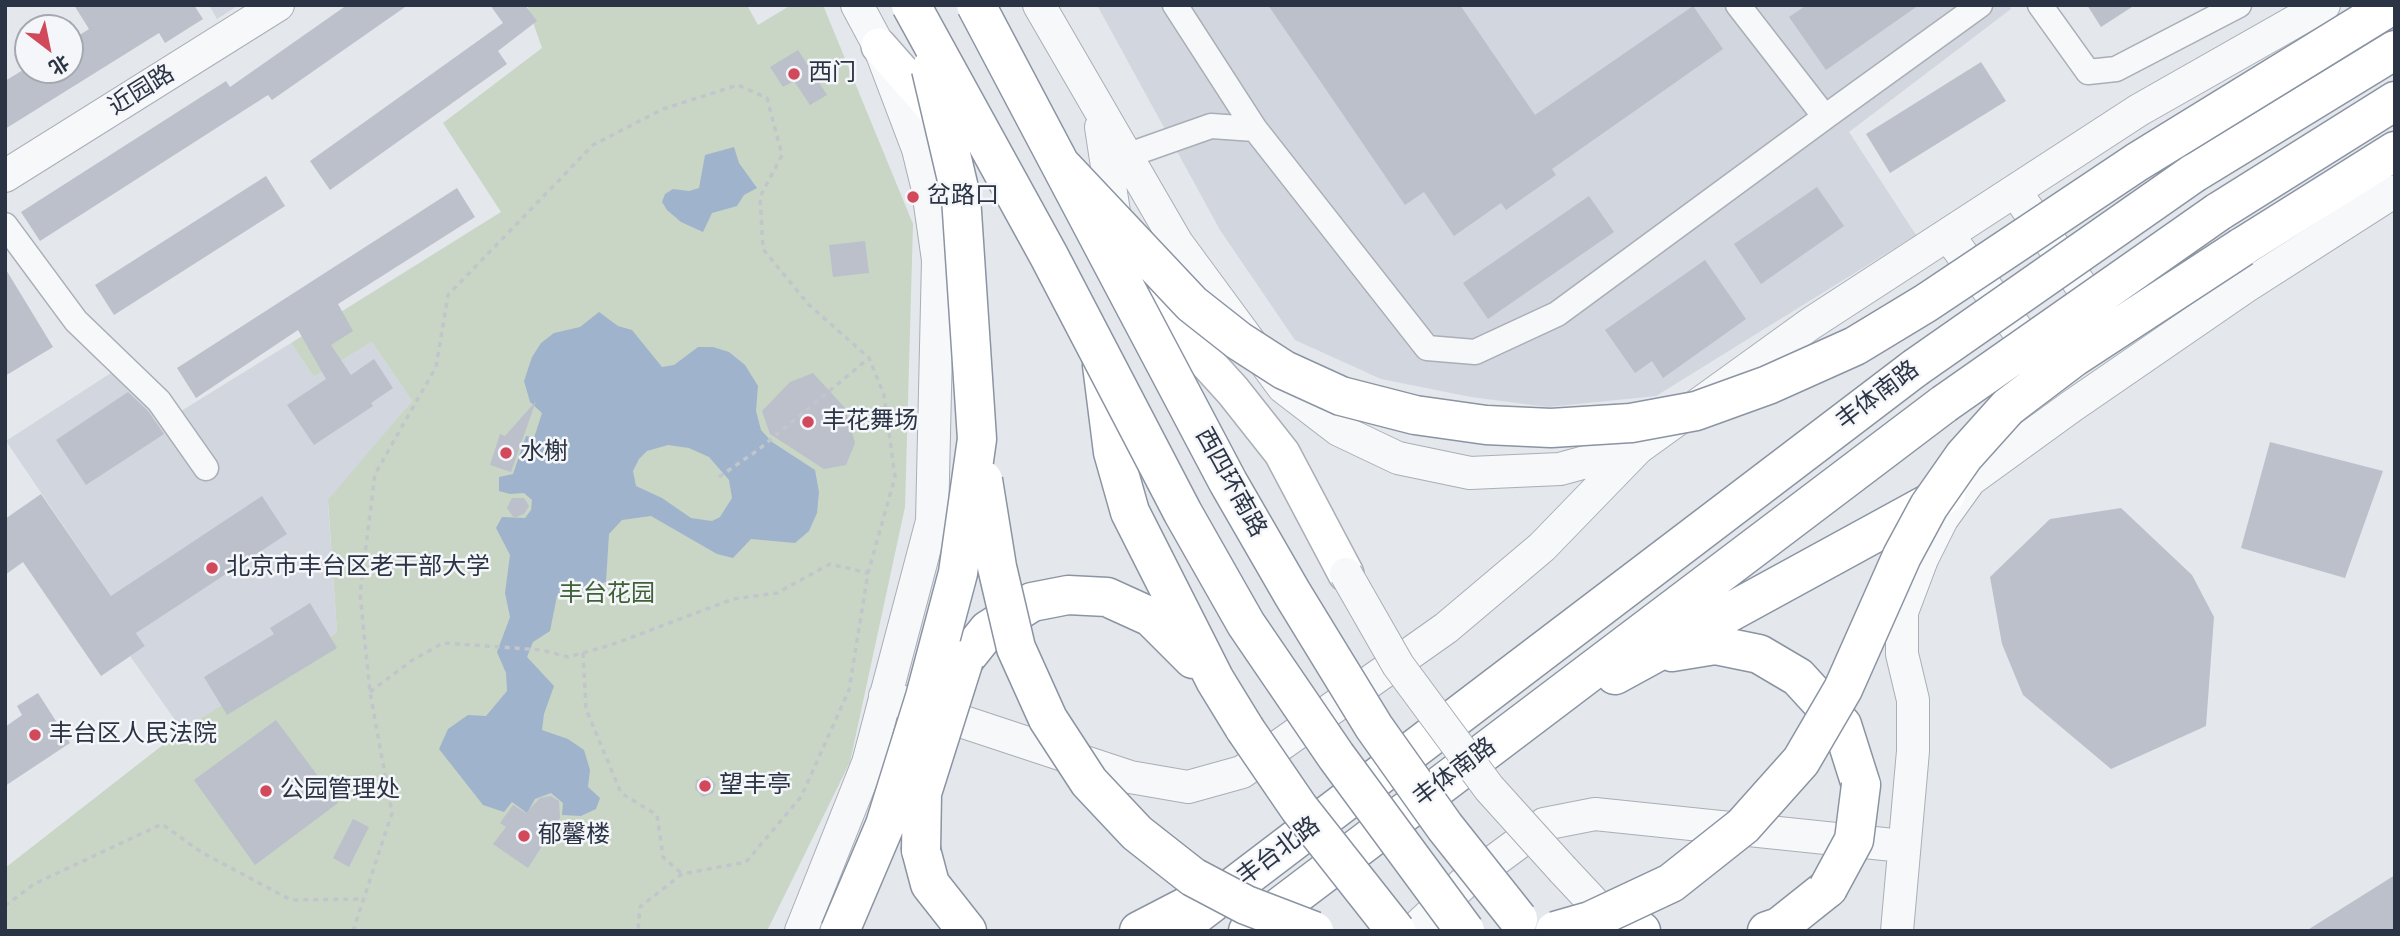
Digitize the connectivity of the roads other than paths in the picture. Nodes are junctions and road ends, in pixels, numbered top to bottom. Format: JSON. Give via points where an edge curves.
{"nodes":[{"id":1,"x":278,"y":5,"type":"edge"},
{"id":2,"x":857,"y":5,"type":"edge"},
{"id":3,"x":977,"y":5,"type":"edge"},
{"id":4,"x":1039,"y":5,"type":"edge"},
{"id":5,"x":1175,"y":5,"type":"edge"},
{"id":6,"x":1738,"y":5,"type":"edge"},
{"id":7,"x":1980,"y":5,"type":"edge"},
{"id":8,"x":2040,"y":5,"type":"edge"},
{"id":9,"x":2324,"y":5,"type":"edge"},
{"id":10,"x":2392,"y":5,"type":"edge"},
{"id":11,"x":2235,"y":6,"type":"edge"},
{"id":12,"x":914,"y":10,"type":"edge"},
{"id":13,"x":879,"y":46,"type":"junction"},
{"id":14,"x":2395,"y":50,"type":"edge"},
{"id":15,"x":2395,"y":101,"type":"edge"},
{"id":16,"x":1098,"y":108,"type":"junction"},
{"id":17,"x":1825,"y":117,"type":"junction"},
{"id":18,"x":1255,"y":129,"type":"junction"},
{"id":19,"x":2395,"y":151,"type":"edge"},
{"id":20,"x":1126,"y":156,"type":"junction"},
{"id":21,"x":1061,"y":165,"type":"junction"},
{"id":22,"x":5,"y":176,"type":"edge"},
{"id":23,"x":2015,"y":191,"type":"junction"},
{"id":24,"x":2395,"y":191,"type":"edge"},
{"id":25,"x":1019,"y":205,"type":"junction"},
{"id":26,"x":5,"y":225,"type":"edge"},
{"id":27,"x":1948,"y":235,"type":"junction"},
{"id":28,"x":1124,"y":270,"type":"junction"},
{"id":29,"x":2135,"y":362,"type":"junction"},
{"id":30,"x":1102,"y":365,"type":"joint"},
{"id":31,"x":2072,"y":406,"type":"junction"},
{"id":32,"x":976,"y":439,"type":"junction"},
{"id":33,"x":1639,"y":448,"type":"junction"},
{"id":34,"x":206,"y":468,"type":"dead end"},
{"id":35,"x":1970,"y":480,"type":"junction"},
{"id":36,"x":1346,"y":574,"type":"joint"},
{"id":37,"x":1656,"y":654,"type":"junction"},
{"id":38,"x":1215,"y":680,"type":"junction"},
{"id":39,"x":885,"y":696,"type":"junction"},
{"id":40,"x":1511,"y":730,"type":"junction"},
{"id":41,"x":1383,"y":773,"type":"joint"},
{"id":42,"x":1404,"y":812,"type":"joint"},
{"id":43,"x":1903,"y":846,"type":"junction"},
{"id":44,"x":1255,"y":870,"type":"junction"},
{"id":45,"x":1524,"y":925,"type":"edge"},
{"id":46,"x":1625,"y":927,"type":"edge"},
{"id":47,"x":801,"y":931,"type":"edge"},
{"id":48,"x":840,"y":931,"type":"edge"},
{"id":49,"x":967,"y":931,"type":"edge"},
{"id":50,"x":1139,"y":931,"type":"edge"},
{"id":51,"x":1175,"y":931,"type":"edge"},
{"id":52,"x":1248,"y":931,"type":"edge"},
{"id":53,"x":1314,"y":931,"type":"edge"},
{"id":54,"x":1396,"y":931,"type":"edge"},
{"id":55,"x":1413,"y":931,"type":"edge"},
{"id":56,"x":1465,"y":931,"type":"edge"},
{"id":57,"x":1555,"y":931,"type":"edge"},
{"id":58,"x":1767,"y":931,"type":"edge"},
{"id":59,"x":1897,"y":931,"type":"edge"}],
"edges":[{"from":1,"to":22,"type":"street","name":"近园路"},
{"from":2,"to":13,"type":"street"},
{"from":3,"to":21,"type":"highway","name":"西四环南路","bridge":true},
{"from":3,"to":28,"type":"main road","name":"西四环南路"},
{"from":4,"to":16,"type":"street"},
{"from":5,"to":18,"type":"street"},
{"from":6,"to":17,"type":"street"},
{"from":7,"to":17,"type":"street"},
{"from":8,"to":11,"type":"street","via":[[2088,72],[2116,69]]},
{"from":9,"to":23,"type":"street","via":[[2139,110]]},
{"from":10,"to":21,"type":"highway","bridge":true,"via":[[2137,162],[1856,346],[1768,386],[1696,411],[1631,424],[1486,425],[1415,415],[1341,396],[1284,370],[1192,304]]},
{"from":12,"to":25,"type":"main road"},
{"from":12,"to":32,"type":"highway","bridge":true,"via":[[961,197]]},
{"from":12,"to":56,"type":"highway","bridge":true,"via":[[1246,624]]},
{"from":13,"to":25,"type":"main road"},
{"from":13,"to":39,"type":"street","via":[[918,149],[938,260],[932,521]]},
{"from":14,"to":41,"type":"highway","name":"丰体南路","bridge":true,"via":[[2194,173],[1915,368]]},
{"from":15,"to":40,"type":"highway","name":"丰体南路","bridge":true,"via":[[2218,212],[1944,404]]},
{"from":16,"to":20,"type":"street"},
{"from":16,"to":28,"type":"street"},
{"from":17,"to":18,"type":"street","via":[[1557,314],[1475,352],[1427,348]]},
{"from":18,"to":20,"type":"street","via":[[1211,126]]},
{"from":19,"to":57,"type":"highway","bridge":true,"via":[[2074,357],[2008,407],[1964,456],[1930,506],[1902,556],[1843,689],[1801,761],[1743,826],[1671,883],[1590,921]]},
{"from":20,"to":33,"type":"street","via":[[1177,243],[1283,387],[1339,430],[1398,458],[1470,473],[1560,468]]},
{"from":21,"to":45,"type":"highway","name":"西四环南路","bridge":true,"via":[[1228,482],[1374,727],[1445,827]]},
{"from":23,"to":27,"type":"street"},
{"from":23,"to":29,"type":"street"},
{"from":24,"to":29,"type":"street"},
{"from":25,"to":30,"type":"main road"},
{"from":26,"to":34,"type":"street","via":[[76,321],[159,401]]},
{"from":27,"to":31,"type":"street"},
{"from":27,"to":33,"type":"street","via":[[1810,324]]},
{"from":28,"to":36,"type":"main road","name":"西四环南路","via":[[1282,453]]},
{"from":29,"to":31,"type":"street"},
{"from":30,"to":38,"type":"highway","via":[[1114,452],[1130,512]]},
{"from":31,"to":35,"type":"street"},
{"from":32,"to":48,"type":"highway","bridge":true,"via":[[958,573],[925,697],[885,825]]},
{"from":32,"to":53,"type":"highway","bridge":true,"via":[[1016,648],[1048,719],[1089,782],[1137,832],[1193,877],[1247,905]]},
{"from":33,"to":39,"type":"street","via":[[1542,547],[1446,628],[1242,772],[1188,787],[1130,777]]},
{"from":35,"to":37,"type":"highway"},
{"from":35,"to":43,"type":"street","via":[[1942,519],[1902,612],[1902,654],[1913,700]]},
{"from":36,"to":46,"type":"street","name":"西四环南路","bridge":true,"via":[[1398,665],[1489,788],[1563,870]]},
{"from":37,"to":40,"type":"highway"},
{"from":37,"to":58,"type":"highway","bridge":true,"via":[[1715,645],[1759,654],[1798,677],[1842,725],[1861,785],[1854,840],[1828,888],[1779,927]]},
{"from":38,"to":49,"type":"highway","bridge":true,"via":[[1151,617],[1107,597],[1068,595],[1032,602],[989,630],[964,660],[922,793],[921,850],[930,884]]},
{"from":38,"to":54,"type":"highway","bridge":true,"via":[[1299,808]]},
{"from":39,"to":47,"type":"street","via":[[868,762]]},
{"from":40,"to":42,"type":"highway","name":"丰体南路"},
{"from":41,"to":44,"type":"highway","name":"丰台北路"},
{"from":42,"to":52,"type":"highway","name":"丰台北路"},
{"from":43,"to":55,"type":"street","via":[[1595,814],[1544,824],[1464,884]]},
{"from":43,"to":59,"type":"street"},
{"from":44,"to":50,"type":"highway"},
{"from":44,"to":51,"type":"highway","name":"丰台北路"}]}
